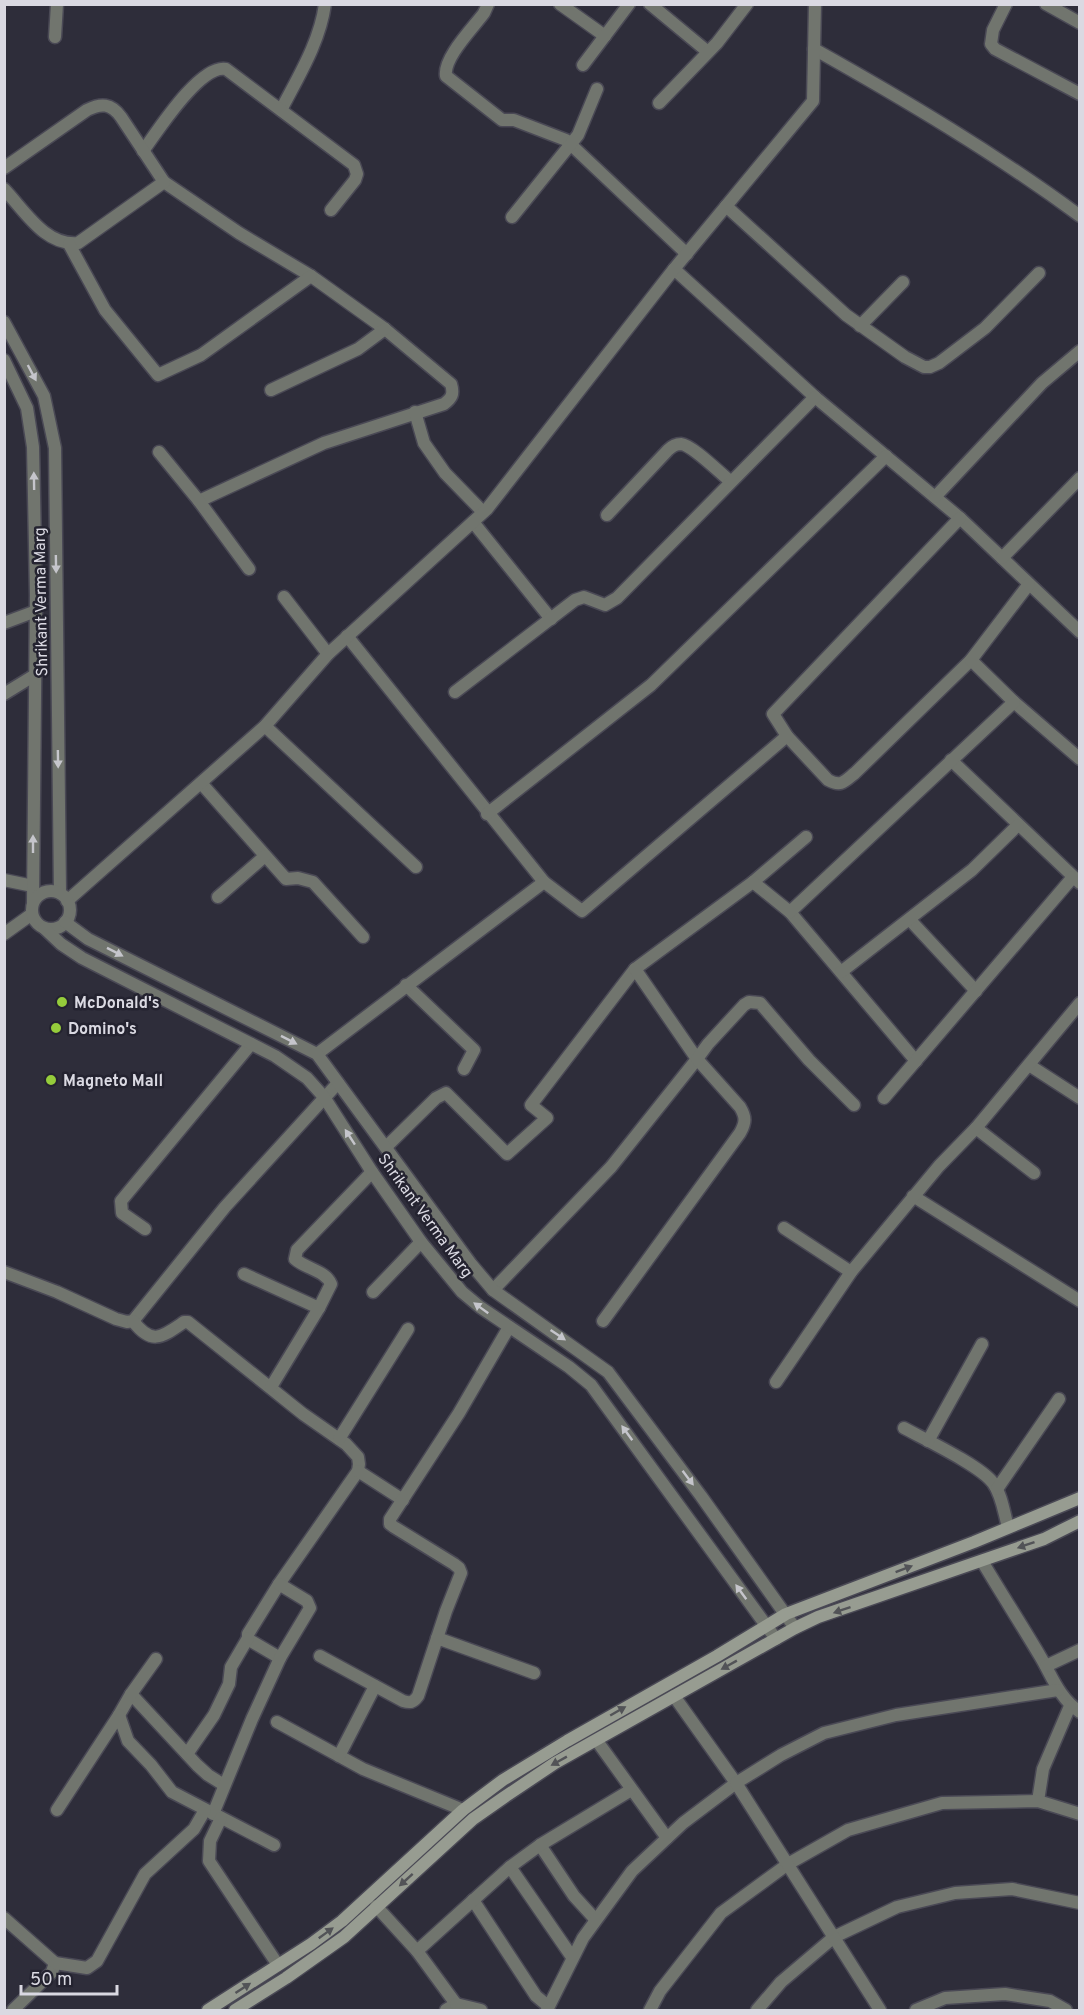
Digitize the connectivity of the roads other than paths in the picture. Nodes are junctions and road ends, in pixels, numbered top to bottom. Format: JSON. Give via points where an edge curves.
{"nodes":[{"id":1,"x":57,"y":4,"type":"edge"},
{"id":2,"x":325,"y":4,"type":"edge"},
{"id":3,"x":488,"y":4,"type":"edge"},
{"id":4,"x":560,"y":4,"type":"edge"},
{"id":5,"x":629,"y":4,"type":"edge"},
{"id":6,"x":650,"y":4,"type":"edge"},
{"id":7,"x":747,"y":4,"type":"edge"},
{"id":8,"x":815,"y":4,"type":"edge"},
{"id":9,"x":1006,"y":4,"type":"edge"},
{"id":10,"x":1046,"y":4,"type":"edge"},
{"id":11,"x":1080,"y":23,"type":"edge"},
{"id":12,"x":605,"y":36,"type":"junction"},
{"id":13,"x":55,"y":37,"type":"dead end"},
{"id":14,"x":814,"y":49,"type":"junction"},
{"id":15,"x":708,"y":52,"type":"junction"},
{"id":16,"x":583,"y":65,"type":"dead end"},
{"id":17,"x":597,"y":89,"type":"dead end"},
{"id":18,"x":1080,"y":94,"type":"edge"},
{"id":19,"x":659,"y":103,"type":"dead end"},
{"id":20,"x":281,"y":110,"type":"junction"},
{"id":21,"x":572,"y":144,"type":"junction"},
{"id":22,"x":143,"y":151,"type":"junction"},
{"id":23,"x":4,"y":168,"type":"edge"},
{"id":24,"x":164,"y":182,"type":"junction"},
{"id":25,"x":4,"y":189,"type":"edge"},
{"id":26,"x":726,"y":206,"type":"junction"},
{"id":27,"x":330,"y":210,"type":"dead end"},
{"id":28,"x":1080,"y":216,"type":"edge"},
{"id":29,"x":512,"y":217,"type":"dead end"},
{"id":30,"x":69,"y":244,"type":"junction"},
{"id":31,"x":687,"y":254,"type":"junction"},
{"id":32,"x":674,"y":269,"type":"junction"},
{"id":33,"x":1039,"y":273,"type":"dead end"},
{"id":34,"x":311,"y":276,"type":"junction"},
{"id":35,"x":903,"y":282,"type":"dead end"},
{"id":36,"x":4,"y":322,"type":"edge"},
{"id":37,"x":860,"y":326,"type":"junction"},
{"id":38,"x":385,"y":329,"type":"junction"},
{"id":39,"x":1080,"y":351,"type":"edge"},
{"id":40,"x":5,"y":363,"type":"edge"},
{"id":41,"x":271,"y":390,"type":"dead end"},
{"id":42,"x":815,"y":396,"type":"junction"},
{"id":43,"x":415,"y":412,"type":"junction"},
{"id":44,"x":159,"y":452,"type":"dead end"},
{"id":45,"x":886,"y":456,"type":"junction"},
{"id":46,"x":1080,"y":478,"type":"edge"},
{"id":47,"x":730,"y":482,"type":"junction"},
{"id":48,"x":935,"y":497,"type":"junction"},
{"id":49,"x":200,"y":501,"type":"junction"},
{"id":50,"x":483,"y":513,"type":"junction"},
{"id":51,"x":607,"y":515,"type":"dead end"},
{"id":52,"x":960,"y":518,"type":"junction"},
{"id":53,"x":473,"y":522,"type":"junction"},
{"id":54,"x":1002,"y":558,"type":"junction"},
{"id":55,"x":249,"y":569,"type":"dead end"},
{"id":56,"x":1029,"y":584,"type":"junction"},
{"id":57,"x":284,"y":597,"type":"dead end"},
{"id":58,"x":36,"y":611,"type":"junction"},
{"id":59,"x":551,"y":619,"type":"junction"},
{"id":60,"x":4,"y":622,"type":"edge"},
{"id":61,"x":1080,"y":632,"type":"edge"},
{"id":62,"x":347,"y":636,"type":"junction"},
{"id":63,"x":328,"y":654,"type":"junction"},
{"id":64,"x":972,"y":660,"type":"junction"},
{"id":65,"x":35,"y":675,"type":"junction"},
{"id":66,"x":455,"y":692,"type":"dead end"},
{"id":67,"x":4,"y":694,"type":"edge"},
{"id":68,"x":1014,"y":702,"type":"junction"},
{"id":69,"x":265,"y":726,"type":"junction"},
{"id":70,"x":787,"y":736,"type":"junction"},
{"id":71,"x":1080,"y":759,"type":"edge"},
{"id":72,"x":951,"y":760,"type":"junction"},
{"id":73,"x":201,"y":783,"type":"junction"},
{"id":74,"x":487,"y":814,"type":"junction"},
{"id":75,"x":1018,"y":825,"type":"junction"},
{"id":76,"x":806,"y":837,"type":"dead end"},
{"id":77,"x":265,"y":856,"type":"junction"},
{"id":78,"x":416,"y":867,"type":"dead end"},
{"id":79,"x":4,"y":880,"type":"edge"},
{"id":80,"x":1076,"y":880,"type":"edge"},
{"id":81,"x":544,"y":882,"type":"junction"},
{"id":82,"x":753,"y":882,"type":"junction"},
{"id":83,"x":33,"y":886,"type":"junction"},
{"id":84,"x":64,"y":897,"type":"junction"},
{"id":85,"x":218,"y":897,"type":"dead end"},
{"id":86,"x":33,"y":908,"type":"junction"},
{"id":87,"x":790,"y":912,"type":"junction"},
{"id":88,"x":910,"y":920,"type":"junction"},
{"id":89,"x":65,"y":922,"type":"junction"},
{"id":90,"x":44,"y":928,"type":"junction"},
{"id":91,"x":4,"y":934,"type":"edge"},
{"id":92,"x":363,"y":937,"type":"dead end"},
{"id":93,"x":635,"y":969,"type":"junction"},
{"id":94,"x":841,"y":972,"type":"junction"},
{"id":95,"x":406,"y":985,"type":"junction"},
{"id":96,"x":976,"y":991,"type":"junction"},
{"id":97,"x":1080,"y":1003,"type":"edge"},
{"id":98,"x":251,"y":1044,"type":"junction"},
{"id":99,"x":317,"y":1054,"type":"junction"},
{"id":100,"x":696,"y":1059,"type":"junction"},
{"id":101,"x":916,"y":1061,"type":"junction"},
{"id":102,"x":1029,"y":1065,"type":"junction"},
{"id":103,"x":464,"y":1069,"type":"dead end"},
{"id":104,"x":338,"y":1083,"type":"junction"},
{"id":105,"x":324,"y":1097,"type":"junction"},
{"id":106,"x":884,"y":1098,"type":"dead end"},
{"id":107,"x":1080,"y":1098,"type":"edge"},
{"id":108,"x":854,"y":1105,"type":"dead end"},
{"id":109,"x":976,"y":1128,"type":"junction"},
{"id":110,"x":386,"y":1147,"type":"junction"},
{"id":111,"x":372,"y":1172,"type":"junction"},
{"id":112,"x":1034,"y":1173,"type":"dead end"},
{"id":113,"x":913,"y":1196,"type":"junction"},
{"id":114,"x":784,"y":1228,"type":"dead end"},
{"id":115,"x":145,"y":1229,"type":"dead end"},
{"id":116,"x":422,"y":1242,"type":"junction"},
{"id":117,"x":4,"y":1272,"type":"edge"},
{"id":118,"x":851,"y":1272,"type":"junction"},
{"id":119,"x":244,"y":1274,"type":"dead end"},
{"id":120,"x":493,"y":1290,"type":"junction"},
{"id":121,"x":373,"y":1292,"type":"dead end"},
{"id":122,"x":1080,"y":1301,"type":"edge"},
{"id":123,"x":319,"y":1308,"type":"junction"},
{"id":124,"x":133,"y":1321,"type":"junction"},
{"id":125,"x":603,"y":1321,"type":"dead end"},
{"id":126,"x":509,"y":1327,"type":"junction"},
{"id":127,"x":408,"y":1329,"type":"dead end"},
{"id":128,"x":982,"y":1344,"type":"dead end"},
{"id":129,"x":776,"y":1382,"type":"dead end"},
{"id":130,"x":271,"y":1387,"type":"junction"},
{"id":131,"x":1059,"y":1399,"type":"dead end"},
{"id":132,"x":904,"y":1428,"type":"dead end"},
{"id":133,"x":339,"y":1439,"type":"junction"},
{"id":134,"x":928,"y":1441,"type":"junction"},
{"id":135,"x":358,"y":1471,"type":"junction"},
{"id":136,"x":997,"y":1489,"type":"junction"},
{"id":137,"x":1080,"y":1497,"type":"edge"},
{"id":138,"x":403,"y":1500,"type":"junction"},
{"id":139,"x":1080,"y":1521,"type":"edge"},
{"id":140,"x":1008,"y":1527,"type":"junction"},
{"id":141,"x":982,"y":1561,"type":"junction"},
{"id":142,"x":279,"y":1584,"type":"junction"},
{"id":143,"x":786,"y":1614,"type":"junction"},
{"id":144,"x":765,"y":1626,"type":"junction"},
{"id":145,"x":795,"y":1628,"type":"junction"},
{"id":146,"x":248,"y":1638,"type":"junction"},
{"id":147,"x":437,"y":1638,"type":"junction"},
{"id":148,"x":776,"y":1639,"type":"junction"},
{"id":149,"x":1080,"y":1650,"type":"edge"},
{"id":150,"x":321,"y":1656,"type":"dead end"},
{"id":151,"x":280,"y":1658,"type":"junction"},
{"id":152,"x":156,"y":1659,"type":"dead end"},
{"id":153,"x":1046,"y":1666,"type":"junction"},
{"id":154,"x":534,"y":1673,"type":"dead end"},
{"id":155,"x":375,"y":1686,"type":"junction"},
{"id":156,"x":1058,"y":1690,"type":"junction"},
{"id":157,"x":131,"y":1694,"type":"junction"},
{"id":158,"x":674,"y":1696,"type":"junction"},
{"id":159,"x":1075,"y":1709,"type":"edge"},
{"id":160,"x":119,"y":1716,"type":"junction"},
{"id":161,"x":277,"y":1722,"type":"dead end"},
{"id":162,"x":597,"y":1741,"type":"junction"},
{"id":163,"x":187,"y":1754,"type":"junction"},
{"id":164,"x":339,"y":1756,"type":"junction"},
{"id":165,"x":736,"y":1783,"type":"junction"},
{"id":166,"x":224,"y":1785,"type":"junction"},
{"id":167,"x":631,"y":1790,"type":"junction"},
{"id":168,"x":1038,"y":1801,"type":"junction"},
{"id":169,"x":57,"y":1810,"type":"dead end"},
{"id":170,"x":463,"y":1810,"type":"junction"},
{"id":171,"x":213,"y":1814,"type":"junction"},
{"id":172,"x":1080,"y":1814,"type":"edge"},
{"id":173,"x":667,"y":1838,"type":"junction"},
{"id":174,"x":274,"y":1845,"type":"dead end"},
{"id":175,"x":540,"y":1845,"type":"junction"},
{"id":176,"x":788,"y":1864,"type":"junction"},
{"id":177,"x":510,"y":1867,"type":"junction"},
{"id":178,"x":474,"y":1900,"type":"junction"},
{"id":179,"x":1080,"y":1903,"type":"edge"},
{"id":180,"x":376,"y":1906,"type":"junction"},
{"id":181,"x":4,"y":1918,"type":"edge"},
{"id":182,"x":595,"y":1919,"type":"junction"},
{"id":183,"x":834,"y":1937,"type":"junction"},
{"id":184,"x":417,"y":1951,"type":"junction"},
{"id":185,"x":572,"y":1957,"type":"junction"},
{"id":186,"x":55,"y":1963,"type":"junction"},
{"id":187,"x":278,"y":1965,"type":"junction"},
{"id":188,"x":4,"y":2005,"type":"edge"},
{"id":189,"x":451,"y":2007,"type":"edge"},
{"id":190,"x":547,"y":2008,"type":"edge"},
{"id":191,"x":11,"y":2010,"type":"edge"},
{"id":192,"x":208,"y":2010,"type":"edge"},
{"id":193,"x":235,"y":2010,"type":"edge"},
{"id":194,"x":481,"y":2010,"type":"edge"},
{"id":195,"x":650,"y":2010,"type":"edge"},
{"id":196,"x":757,"y":2010,"type":"edge"},
{"id":197,"x":880,"y":2010,"type":"edge"},
{"id":198,"x":916,"y":2010,"type":"edge"},
{"id":199,"x":1066,"y":2010,"type":"edge"}],
"edges":[{"from":1,"to":13,"type":"street"},
{"from":2,"to":20,"type":"street","via":[[312,48]]},
{"from":3,"to":21,"type":"street","via":[[450,58],[446,76],[502,120],[514,120]]},
{"from":4,"to":12,"type":"street"},
{"from":5,"to":12,"type":"street"},
{"from":6,"to":15,"type":"street"},
{"from":7,"to":15,"type":"street"},
{"from":8,"to":14,"type":"street"},
{"from":9,"to":18,"type":"street","via":[[993,30],[995,49]]},
{"from":10,"to":11,"type":"street"},
{"from":12,"to":16,"type":"street"},
{"from":14,"to":26,"type":"street","via":[[813,101]]},
{"from":14,"to":28,"type":"street","via":[[1033,181]]},
{"from":15,"to":19,"type":"street"},
{"from":17,"to":21,"type":"street"},
{"from":20,"to":22,"type":"street","via":[[226,69],[216,69],[182,98]]},
{"from":20,"to":27,"type":"street","via":[[357,169],[355,180]]},
{"from":21,"to":29,"type":"street"},
{"from":21,"to":31,"type":"street"},
{"from":22,"to":23,"type":"street","via":[[117,112],[105,104],[87,110]]},
{"from":22,"to":24,"type":"street"},
{"from":24,"to":30,"type":"street","via":[[78,243]]},
{"from":24,"to":34,"type":"street"},
{"from":25,"to":30,"type":"street","via":[[51,238]]},
{"from":26,"to":31,"type":"street"},
{"from":26,"to":37,"type":"street"},
{"from":30,"to":34,"type":"street","via":[[105,310],[158,375],[201,355]]},
{"from":31,"to":32,"type":"street"},
{"from":32,"to":42,"type":"street"},
{"from":32,"to":50,"type":"street"},
{"from":33,"to":37,"type":"street","via":[[985,328],[930,367],[915,363]]},
{"from":34,"to":38,"type":"street"},
{"from":35,"to":37,"type":"street"},
{"from":36,"to":84,"type":"street","name":"Shrikant Verma Marg","one_way":true,"via":[[44,396],[55,448]]},
{"from":38,"to":41,"type":"street","via":[[358,349]]},
{"from":38,"to":43,"type":"street","via":[[453,389],[451,399],[444,404]]},
{"from":39,"to":48,"type":"street","via":[[1042,383]]},
{"from":58,"to":40,"type":"street","name":"Shrikant Verma Marg","one_way":true,"via":[[33,447],[27,408]]},
{"from":42,"to":45,"type":"street"},
{"from":42,"to":47,"type":"street"},
{"from":43,"to":49,"type":"street","via":[[324,443]]},
{"from":43,"to":50,"type":"street","via":[[424,443]]},
{"from":44,"to":49,"type":"street"},
{"from":45,"to":48,"type":"street"},
{"from":45,"to":74,"type":"street","via":[[651,685]]},
{"from":46,"to":54,"type":"street"},
{"from":47,"to":51,"type":"street","via":[[690,448],[675,445]]},
{"from":47,"to":59,"type":"street","via":[[609,604],[600,605],[580,597]]},
{"from":48,"to":52,"type":"street"},
{"from":49,"to":55,"type":"street"},
{"from":50,"to":53,"type":"street"},
{"from":52,"to":54,"type":"street"},
{"from":52,"to":70,"type":"street","via":[[773,714]]},
{"from":53,"to":59,"type":"street"},
{"from":53,"to":62,"type":"street"},
{"from":54,"to":56,"type":"street"},
{"from":56,"to":61,"type":"street"},
{"from":56,"to":64,"type":"street"},
{"from":57,"to":63,"type":"street"},
{"from":58,"to":60,"type":"street"},
{"from":58,"to":65,"type":"street","name":"Shrikant Verma Marg"},
{"from":59,"to":66,"type":"street"},
{"from":62,"to":63,"type":"street"},
{"from":62,"to":74,"type":"street"},
{"from":63,"to":69,"type":"street"},
{"from":64,"to":68,"type":"street"},
{"from":64,"to":70,"type":"street","via":[[842,783],[828,780]]},
{"from":65,"to":67,"type":"street"},
{"from":83,"to":65,"type":"street","name":"Shrikant Verma Marg","one_way":true},
{"from":68,"to":71,"type":"street"},
{"from":68,"to":72,"type":"street"},
{"from":69,"to":73,"type":"street"},
{"from":69,"to":78,"type":"street"},
{"from":70,"to":81,"type":"street","via":[[582,911]]},
{"from":72,"to":75,"type":"street"},
{"from":72,"to":87,"type":"street"},
{"from":73,"to":77,"type":"street"},
{"from":73,"to":84,"type":"street"},
{"from":74,"to":81,"type":"street"},
{"from":75,"to":80,"type":"street"},
{"from":75,"to":88,"type":"street","via":[[972,870]]},
{"from":76,"to":82,"type":"street"},
{"from":77,"to":85,"type":"street"},
{"from":77,"to":92,"type":"street","via":[[286,879],[313,882]]},
{"from":79,"to":83,"type":"street"},
{"from":80,"to":96,"type":"street"},
{"from":81,"to":95,"type":"street"},
{"from":82,"to":87,"type":"street"},
{"from":82,"to":93,"type":"street"},
{"from":83,"to":86,"type":"street","name":"Shrikant Verma Marg"},
{"from":84,"to":86,"type":"street","via":[[54,891],[42,893]]},
{"from":84,"to":89,"type":"street","via":[[69,912]]},
{"from":86,"to":90,"type":"street","via":[[35,920]]},
{"from":86,"to":91,"type":"street"},
{"from":87,"to":94,"type":"street"},
{"from":88,"to":94,"type":"street"},
{"from":88,"to":96,"type":"street"},
{"from":89,"to":90,"type":"street","via":[[56,928]]},
{"from":89,"to":99,"type":"street","name":"Shrikant Verma Marg","one_way":true,"via":[[88,939]]},
{"from":90,"to":98,"type":"street","name":"Shrikant Verma Marg","via":[[82,958]]},
{"from":93,"to":100,"type":"street"},
{"from":93,"to":110,"type":"street","via":[[531,1105],[547,1118],[507,1154],[446,1093]]},
{"from":94,"to":101,"type":"street"},
{"from":95,"to":99,"type":"street"},
{"from":95,"to":103,"type":"street","via":[[474,1050]]},
{"from":96,"to":101,"type":"street"},
{"from":97,"to":102,"type":"street"},
{"from":98,"to":105,"type":"street","name":"Shrikant Verma Marg","via":[[293,1067]]},
{"from":98,"to":115,"type":"street","via":[[121,1201],[122,1213]]},
{"from":99,"to":104,"type":"street","name":"Shrikant Verma Marg"},
{"from":100,"to":108,"type":"street","via":[[744,1005],[754,1001],[766,1009]]},
{"from":100,"to":120,"type":"street","via":[[611,1167]]},
{"from":100,"to":125,"type":"street","via":[[740,1107],[746,1122]]},
{"from":101,"to":106,"type":"street"},
{"from":102,"to":107,"type":"street"},
{"from":102,"to":109,"type":"street"},
{"from":104,"to":105,"type":"street"},
{"from":104,"to":110,"type":"street","name":"Shrikant Verma Marg"},
{"from":111,"to":105,"type":"street","name":"Shrikant Verma Marg","one_way":true},
{"from":105,"to":124,"type":"street","via":[[225,1207]]},
{"from":109,"to":112,"type":"street"},
{"from":109,"to":113,"type":"street"},
{"from":110,"to":120,"type":"street","name":"Shrikant Verma Marg"},
{"from":111,"to":116,"type":"street","name":"Shrikant Verma Marg"},
{"from":111,"to":123,"type":"street","via":[[295,1254],[299,1263],[329,1279],[330,1289]]},
{"from":113,"to":118,"type":"street"},
{"from":113,"to":122,"type":"street"},
{"from":114,"to":118,"type":"street"},
{"from":116,"to":121,"type":"street"},
{"from":126,"to":116,"type":"street","name":"Shrikant Verma Marg","one_way":true,"via":[[462,1292]]},
{"from":117,"to":124,"type":"street","via":[[116,1319]]},
{"from":118,"to":129,"type":"street"},
{"from":119,"to":123,"type":"street"},
{"from":120,"to":143,"type":"street","name":"Shrikant Verma Marg","one_way":true,"via":[[608,1372]]},
{"from":123,"to":130,"type":"street"},
{"from":124,"to":130,"type":"street","via":[[142,1332],[156,1337],[188,1322]]},
{"from":126,"to":138,"type":"street"},
{"from":144,"to":126,"type":"street","name":"Shrikant Verma Marg","one_way":true,"via":[[591,1385]]},
{"from":127,"to":133,"type":"street"},
{"from":128,"to":134,"type":"street"},
{"from":130,"to":133,"type":"street"},
{"from":131,"to":136,"type":"street"},
{"from":132,"to":134,"type":"street"},
{"from":133,"to":135,"type":"street","via":[[358,1457]]},
{"from":134,"to":136,"type":"street","via":[[976,1468]]},
{"from":135,"to":138,"type":"street"},
{"from":135,"to":142,"type":"street"},
{"from":136,"to":140,"type":"street"},
{"from":137,"to":140,"type":"main road"},
{"from":138,"to":147,"type":"street","via":[[390,1524],[461,1573]]},
{"from":139,"to":141,"type":"main road","one_way":true,"via":[[1044,1539]]},
{"from":143,"to":140,"type":"main road","one_way":true},
{"from":141,"to":145,"type":"main road","one_way":true},
{"from":141,"to":153,"type":"street"},
{"from":142,"to":146,"type":"street"},
{"from":142,"to":151,"type":"street","via":[[310,1605]]},
{"from":143,"to":144,"type":"main road"},
{"from":143,"to":145,"type":"street","name":"Shrikant Verma Marg"},
{"from":144,"to":148,"type":"street","name":"Shrikant Verma Marg"},
{"from":170,"to":144,"type":"main road","one_way":true,"via":[[567,1741]]},
{"from":145,"to":148,"type":"main road"},
{"from":146,"to":151,"type":"street"},
{"from":146,"to":163,"type":"street","via":[[231,1667],[229,1684],[214,1715]]},
{"from":147,"to":154,"type":"street"},
{"from":147,"to":155,"type":"street","via":[[414,1701],[403,1701]]},
{"from":148,"to":158,"type":"main road","one_way":true},
{"from":149,"to":153,"type":"street"},
{"from":150,"to":155,"type":"street"},
{"from":151,"to":166,"type":"street"},
{"from":152,"to":157,"type":"street"},
{"from":153,"to":156,"type":"street"},
{"from":155,"to":164,"type":"street"},
{"from":156,"to":159,"type":"street"},
{"from":156,"to":165,"type":"street","via":[[896,1715],[824,1733]]},
{"from":157,"to":160,"type":"street"},
{"from":157,"to":163,"type":"street"},
{"from":158,"to":162,"type":"main road"},
{"from":158,"to":165,"type":"street"},
{"from":159,"to":168,"type":"street","via":[[1043,1769]]},
{"from":160,"to":169,"type":"street"},
{"from":160,"to":171,"type":"street","via":[[128,1741],[172,1792]]},
{"from":161,"to":164,"type":"street"},
{"from":162,"to":167,"type":"street"},
{"from":162,"to":180,"type":"main road","one_way":true,"via":[[555,1763],[473,1819]]},
{"from":163,"to":166,"type":"street"},
{"from":164,"to":170,"type":"street"},
{"from":165,"to":173,"type":"street"},
{"from":165,"to":176,"type":"street"},
{"from":166,"to":171,"type":"street"},
{"from":167,"to":173,"type":"street"},
{"from":167,"to":175,"type":"street"},
{"from":168,"to":172,"type":"street"},
{"from":168,"to":176,"type":"street","via":[[942,1803],[848,1830]]},
{"from":187,"to":170,"type":"main road","one_way":true,"via":[[342,1921]]},
{"from":171,"to":174,"type":"street"},
{"from":171,"to":186,"type":"street","via":[[145,1874],[91,1967]]},
{"from":171,"to":187,"type":"street","via":[[209,1861]]},
{"from":173,"to":182,"type":"street","via":[[632,1871]]},
{"from":175,"to":177,"type":"street"},
{"from":175,"to":182,"type":"street"},
{"from":176,"to":183,"type":"street"},
{"from":176,"to":195,"type":"street","via":[[721,1913]]},
{"from":177,"to":178,"type":"street"},
{"from":177,"to":185,"type":"street"},
{"from":178,"to":184,"type":"street"},
{"from":178,"to":190,"type":"street"},
{"from":179,"to":183,"type":"street","via":[[1012,1889],[955,1893],[897,1907]]},
{"from":180,"to":184,"type":"street"},
{"from":180,"to":193,"type":"main road","via":[[344,1937]]},
{"from":181,"to":186,"type":"street"},
{"from":182,"to":185,"type":"street"},
{"from":183,"to":196,"type":"street","via":[[781,1982]]},
{"from":183,"to":197,"type":"street"},
{"from":184,"to":189,"type":"street"},
{"from":185,"to":190,"type":"street"},
{"from":186,"to":191,"type":"street","via":[[52,1972]]},
{"from":192,"to":187,"type":"main road","one_way":true},
{"from":188,"to":191,"type":"street"},
{"from":189,"to":194,"type":"street"},
{"from":198,"to":199,"type":"street","via":[[945,1998],[1005,1994],[1050,2001]]}]}
